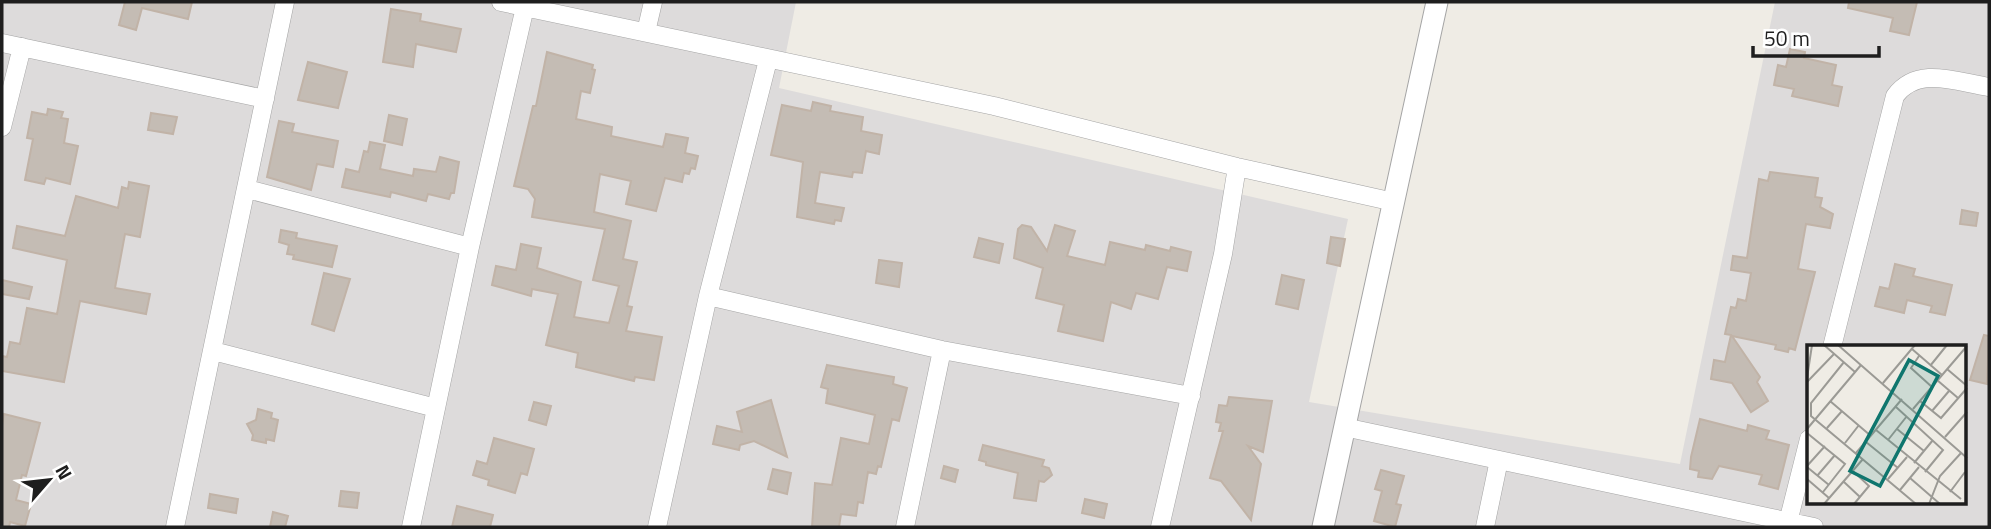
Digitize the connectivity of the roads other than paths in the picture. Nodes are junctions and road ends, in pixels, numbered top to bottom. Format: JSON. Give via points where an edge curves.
{"nodes":[{"id":1,"x":285,"y":2,"type":"edge"},
{"id":2,"x":501,"y":2,"type":"edge"},
{"id":3,"x":653,"y":2,"type":"edge"},
{"id":4,"x":1437,"y":2,"type":"edge"},
{"id":5,"x":525,"y":7,"type":"junction"},
{"id":6,"x":646,"y":33,"type":"junction"},
{"id":7,"x":2,"y":43,"type":"edge"},
{"id":8,"x":22,"y":47,"type":"junction"},
{"id":9,"x":768,"y":60,"type":"junction"},
{"id":10,"x":1989,"y":87,"type":"edge"},
{"id":11,"x":265,"y":99,"type":"junction"},
{"id":12,"x":2,"y":127,"type":"edge"},
{"id":13,"x":1237,"y":167,"type":"junction"},
{"id":14,"x":247,"y":190,"type":"junction"},
{"id":15,"x":1395,"y":202,"type":"junction"},
{"id":16,"x":470,"y":247,"type":"junction"},
{"id":17,"x":708,"y":296,"type":"junction"},
{"id":18,"x":1833,"y":345,"type":"edge"},
{"id":19,"x":942,"y":350,"type":"junction"},
{"id":20,"x":213,"y":351,"type":"junction"},
{"id":21,"x":1191,"y":396,"type":"junction"},
{"id":22,"x":436,"y":408,"type":"junction"},
{"id":23,"x":1344,"y":426,"type":"junction"},
{"id":24,"x":1807,"y":447,"type":"edge"},
{"id":25,"x":1499,"y":460,"type":"junction"},
{"id":26,"x":1788,"y":522,"type":"junction"},
{"id":27,"x":175,"y":527,"type":"edge"},
{"id":28,"x":411,"y":527,"type":"edge"},
{"id":29,"x":657,"y":527,"type":"edge"},
{"id":30,"x":905,"y":527,"type":"edge"},
{"id":31,"x":1160,"y":527,"type":"edge"},
{"id":32,"x":1323,"y":527,"type":"edge"},
{"id":33,"x":1485,"y":527,"type":"edge"},
{"id":34,"x":1814,"y":527,"type":"edge"}],
"edges":[{"from":1,"to":11,"type":"street"},
{"from":2,"to":5,"type":"street"},
{"from":3,"to":6,"type":"street"},
{"from":4,"to":15,"type":"street"},
{"from":5,"to":6,"type":"street"},
{"from":5,"to":16,"type":"street"},
{"from":6,"to":9,"type":"street"},
{"from":7,"to":8,"type":"street"},
{"from":8,"to":11,"type":"street"},
{"from":8,"to":12,"type":"street"},
{"from":9,"to":13,"type":"street","via":[[994,106]]},
{"from":9,"to":17,"type":"street"},
{"from":10,"to":18,"type":"street","via":[[1926,76],[1907,83],[1895,96]]},
{"from":11,"to":14,"type":"street"},
{"from":13,"to":15,"type":"street"},
{"from":13,"to":21,"type":"street"},
{"from":14,"to":16,"type":"street"},
{"from":14,"to":20,"type":"street"},
{"from":15,"to":23,"type":"street"},
{"from":16,"to":22,"type":"street"},
{"from":17,"to":19,"type":"street"},
{"from":17,"to":29,"type":"street"},
{"from":19,"to":21,"type":"street"},
{"from":19,"to":30,"type":"street"},
{"from":20,"to":22,"type":"street"},
{"from":20,"to":27,"type":"street"},
{"from":21,"to":31,"type":"street"},
{"from":22,"to":28,"type":"street"},
{"from":23,"to":25,"type":"street"},
{"from":23,"to":32,"type":"street"},
{"from":24,"to":26,"type":"street"},
{"from":25,"to":26,"type":"street"},
{"from":25,"to":33,"type":"street"},
{"from":26,"to":34,"type":"street"}]}
